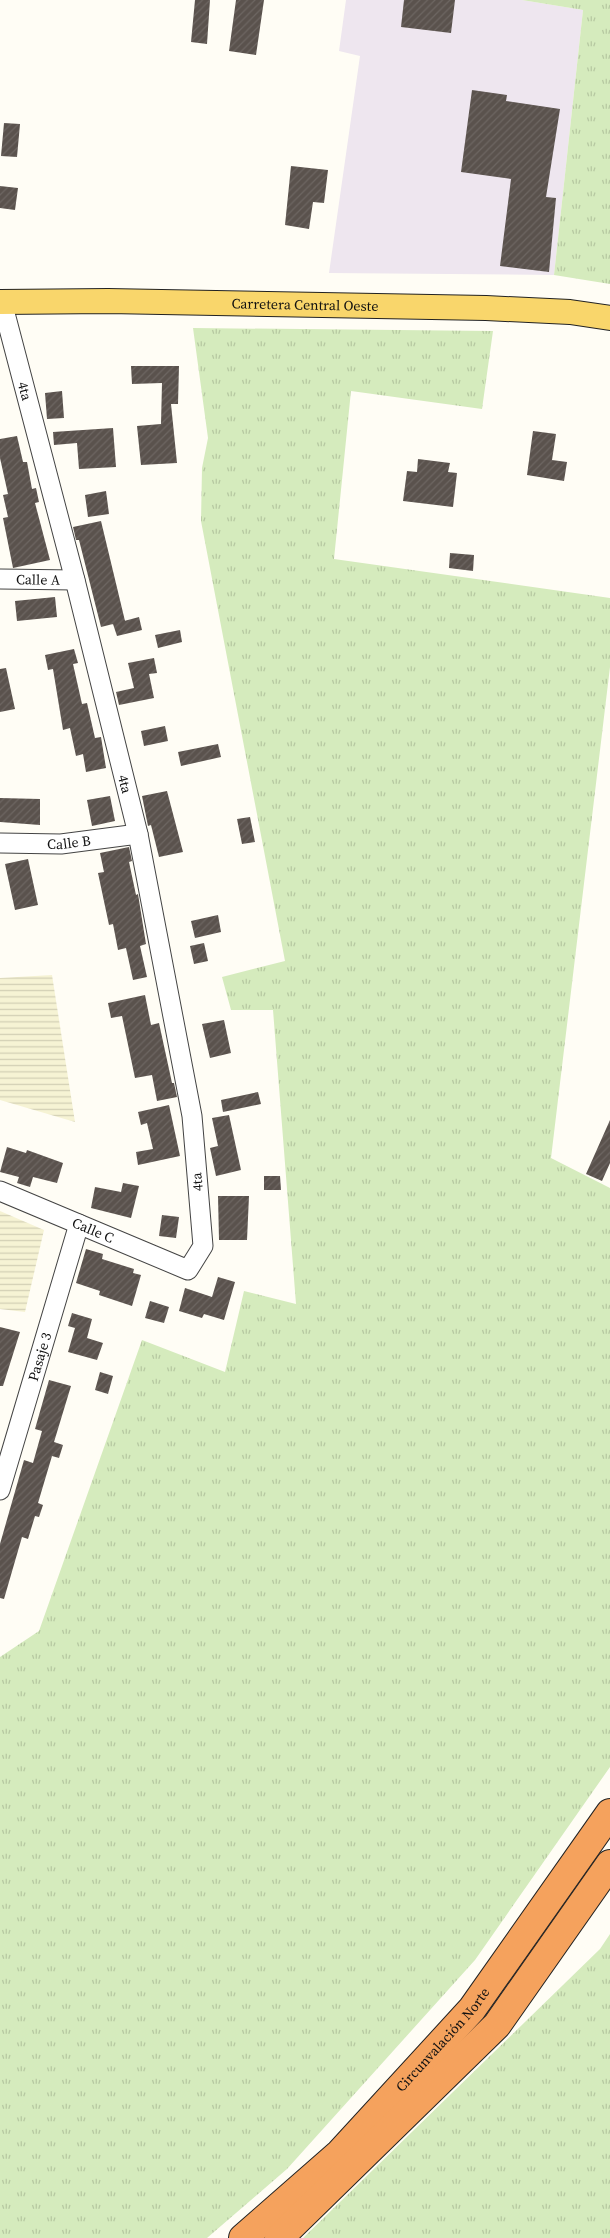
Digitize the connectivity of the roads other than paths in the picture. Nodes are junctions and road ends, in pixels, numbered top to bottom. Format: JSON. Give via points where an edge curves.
{"nodes":[{"id":1,"x":1,"y":302,"type":"edge"},
{"id":2,"x":610,"y":318,"type":"edge"},
{"id":3,"x":0,"y":579,"type":"edge"},
{"id":4,"x":75,"y":580,"type":"junction"},
{"id":5,"x":138,"y":834,"type":"junction"},
{"id":6,"x":0,"y":843,"type":"edge"},
{"id":7,"x":0,"y":1191,"type":"edge"},
{"id":8,"x":79,"y":1224,"type":"junction"},
{"id":9,"x":188,"y":1270,"type":"joint"},
{"id":10,"x":0,"y":1490,"type":"edge"},
{"id":11,"x":610,"y":1813,"type":"edge"},
{"id":12,"x":610,"y":1864,"type":"edge"},
{"id":13,"x":496,"y":1975,"type":"junction"},
{"id":14,"x":517,"y":1997,"type":"junction"},
{"id":15,"x":242,"y":2238,"type":"edge"},
{"id":16,"x":279,"y":2238,"type":"edge"}],
"edges":[{"from":1,"to":2,"type":"main road","name":"Carretera Central Oeste","via":[[476,308],[570,312]]},
{"from":1,"to":4,"type":"street","name":"4ta"},
{"from":3,"to":4,"type":"street","name":"Calle A"},
{"from":4,"to":5,"type":"street","name":"4ta"},
{"from":5,"to":6,"type":"street","name":"Calle B","via":[[61,844]]},
{"from":5,"to":9,"type":"street","name":"4ta","via":[[192,1116],[203,1246]]},
{"from":7,"to":8,"type":"street","name":"Calle C"},
{"from":8,"to":9,"type":"street","name":"Calle C"},
{"from":8,"to":10,"type":"street","name":"Pasaje 3"},
{"from":11,"to":13,"type":"highway","name":"Circunvalación Norte"},
{"from":12,"to":14,"type":"highway","name":"Circunvalación Norte"},
{"from":13,"to":14,"type":"highway"},
{"from":13,"to":15,"type":"highway","name":"Circunvalación Norte","via":[[472,2009],[340,2153]]},
{"from":14,"to":16,"type":"highway","name":"Circunvalación Norte","via":[[497,2025]]}]}
